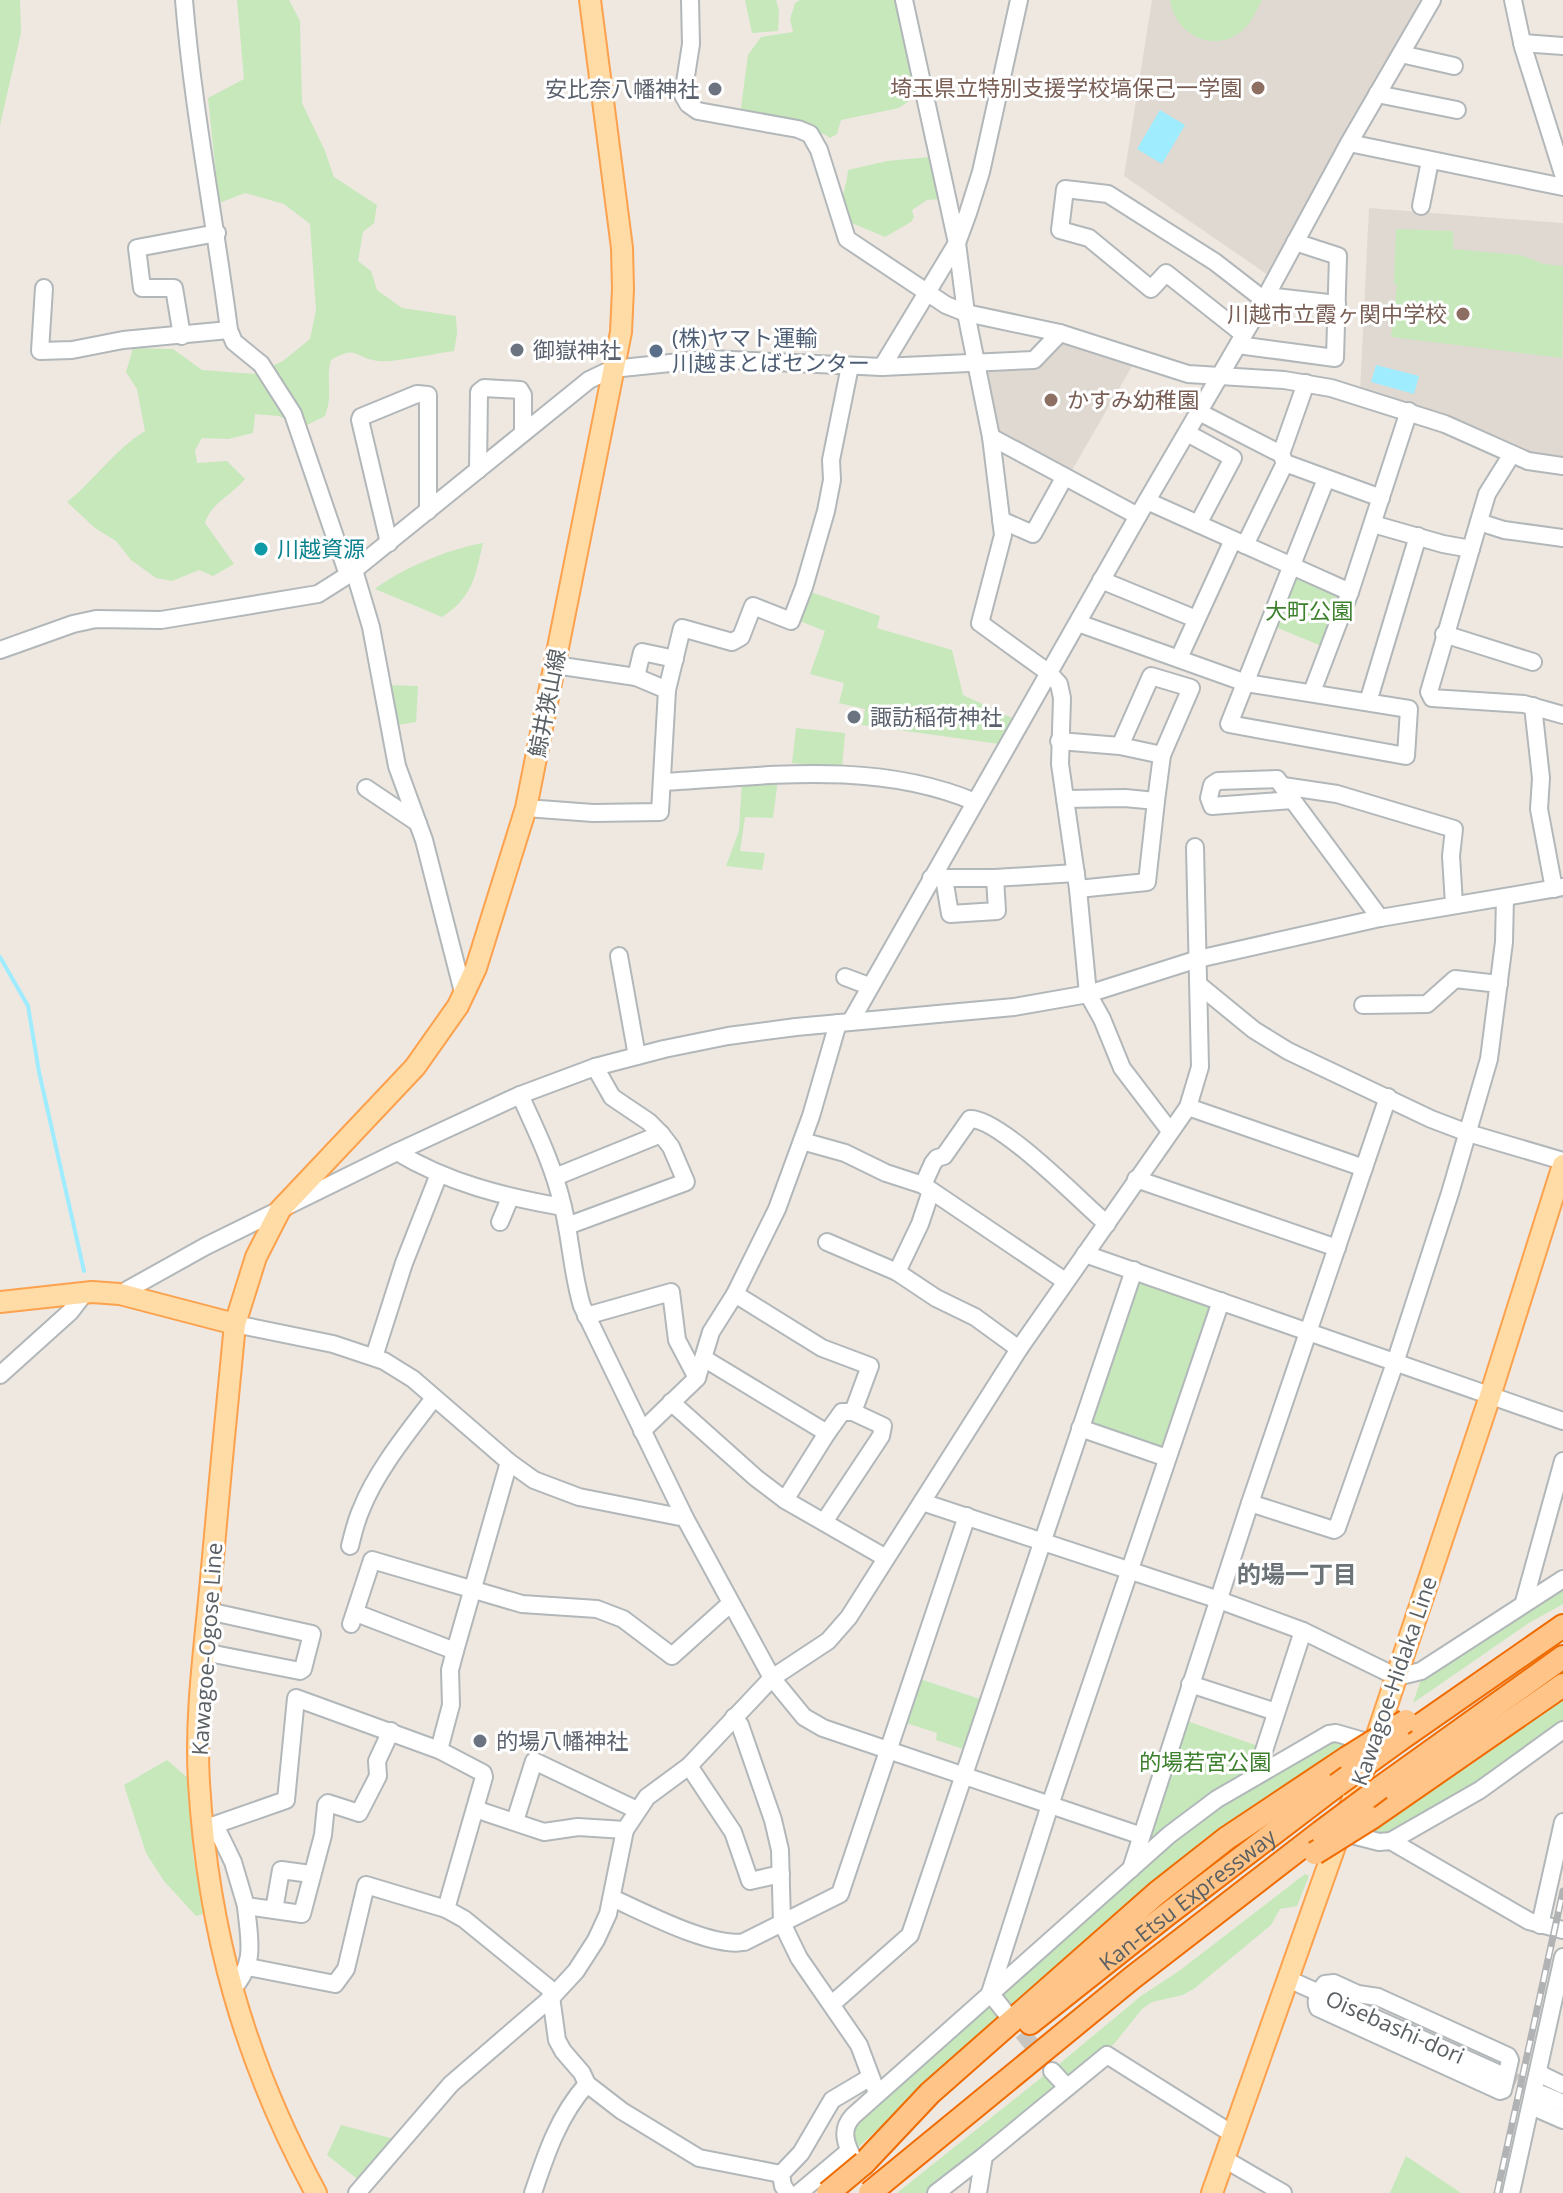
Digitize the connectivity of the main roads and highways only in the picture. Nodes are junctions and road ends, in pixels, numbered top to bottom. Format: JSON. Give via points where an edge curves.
{"nodes":[{"id":1,"x":590,"y":0,"type":"edge"},
{"id":2,"x":1563,"y":1163,"type":"edge"},
{"id":3,"x":0,"y":1302,"type":"edge"},
{"id":4,"x":235,"y":1324,"type":"junction"},
{"id":5,"x":1563,"y":1626,"type":"edge"},
{"id":6,"x":1563,"y":1657,"type":"edge"},
{"id":7,"x":1563,"y":1685,"type":"edge"},
{"id":8,"x":1402,"y":1730,"type":"junction"},
{"id":9,"x":1325,"y":1839,"type":"junction"},
{"id":10,"x":854,"y":2156,"type":"junction"},
{"id":11,"x":876,"y":2188,"type":"edge"},
{"id":12,"x":316,"y":2193,"type":"edge"},
{"id":13,"x":828,"y":2193,"type":"edge"},
{"id":14,"x":1212,"y":2193,"type":"edge"}],
"edges":[{"from":1,"to":4,"type":"main road","name":"鯨井狭山線","via":[[622,248],[621,332],[526,808],[464,996],[415,1067],[280,1210],[256,1257]]},
{"from":2,"to":9,"type":"main road","name":"Kawagoe-Hidaka Line","via":[[1374,1744]]},
{"from":3,"to":4,"type":"main road","via":[[120,1294]]},
{"from":4,"to":12,"type":"main road","name":"Kawagoe-Ogose Line","via":[[199,1738],[212,1899],[254,2060]]},
{"from":5,"to":8,"type":"highway","name":"Kan-Etsu Expressway"},
{"from":6,"to":9,"type":"highway","name":"Kan-Etsu Expressway","bridge":true,"via":[[1380,1788]]},
{"from":7,"to":9,"type":"highway","bridge":true,"via":[[1371,1818]]},
{"from":8,"to":10,"type":"highway","name":"Kan-Etsu Expressway","bridge":true},
{"from":8,"to":10,"type":"highway","bridge":true,"via":[[1347,1758],[1227,1838]]},
{"from":9,"to":11,"type":"highway","name":"Kan-Etsu Expressway","via":[[1132,1978]]},
{"from":9,"to":14,"type":"main road","name":"Kawagoe-Hidaka Line","via":[[1288,1979]]},
{"from":10,"to":13,"type":"highway","name":"Kan-Etsu Expressway","bridge":true}]}
